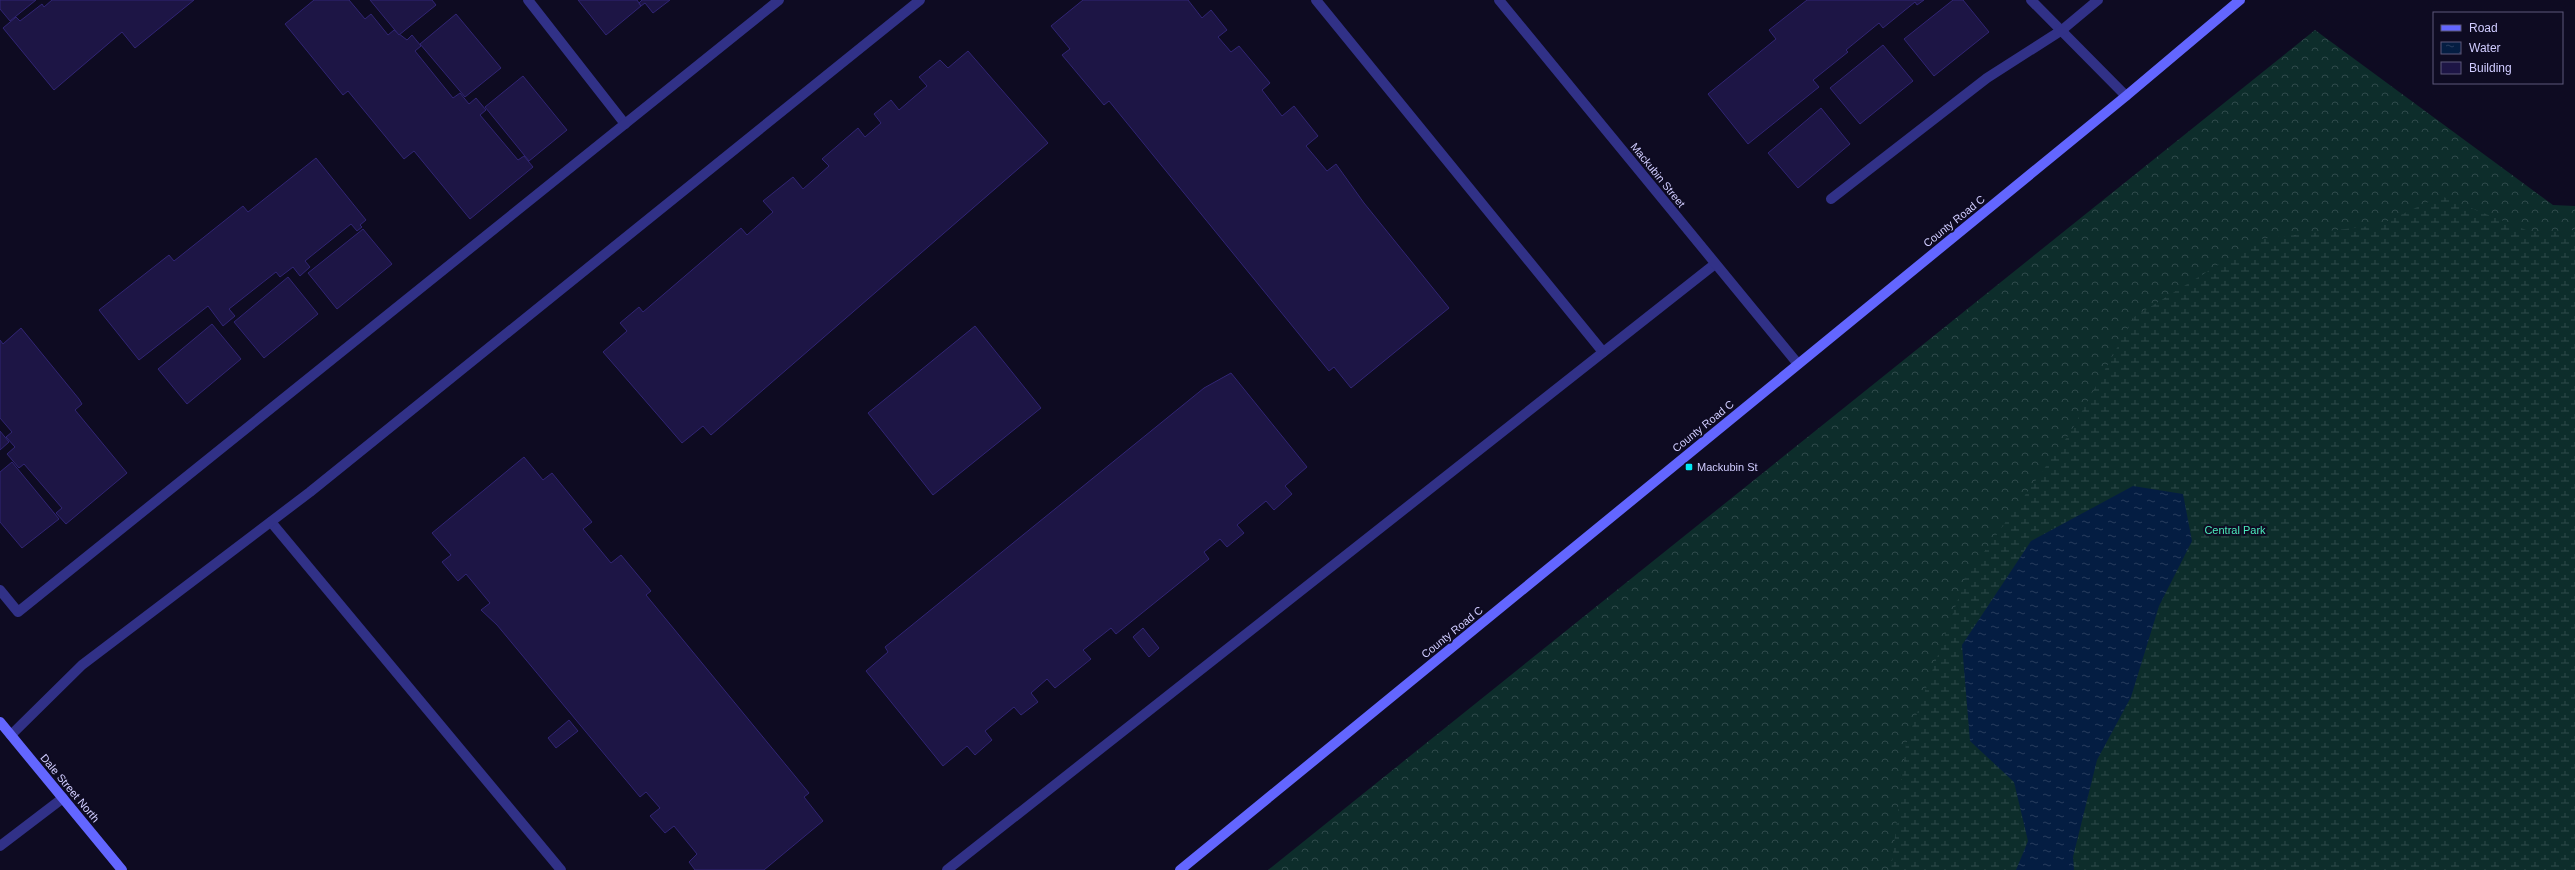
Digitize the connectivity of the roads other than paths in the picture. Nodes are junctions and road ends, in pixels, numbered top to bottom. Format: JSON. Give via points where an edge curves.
{"nodes":[{"id":1,"x":528,"y":0,"type":"edge"},
{"id":2,"x":779,"y":0,"type":"edge"},
{"id":3,"x":920,"y":0,"type":"edge"},
{"id":4,"x":1316,"y":0,"type":"edge"},
{"id":5,"x":1499,"y":0,"type":"edge"},
{"id":6,"x":2030,"y":0,"type":"edge"},
{"id":7,"x":2098,"y":0,"type":"edge"},
{"id":8,"x":2240,"y":0,"type":"edge"},
{"id":9,"x":2062,"y":30,"type":"junction"},
{"id":10,"x":2126,"y":96,"type":"junction"},
{"id":11,"x":625,"y":124,"type":"junction"},
{"id":12,"x":1831,"y":199,"type":"dead end"},
{"id":13,"x":1715,"y":264,"type":"junction"},
{"id":14,"x":1603,"y":352,"type":"junction"},
{"id":15,"x":1798,"y":364,"type":"junction"},
{"id":16,"x":271,"y":522,"type":"junction"},
{"id":17,"x":0,"y":590,"type":"edge"},
{"id":18,"x":0,"y":722,"type":"edge"},
{"id":19,"x":11,"y":735,"type":"junction"},
{"id":20,"x":63,"y":798,"type":"junction"},
{"id":21,"x":0,"y":846,"type":"edge"},
{"id":22,"x":122,"y":870,"type":"edge"},
{"id":23,"x":561,"y":870,"type":"edge"},
{"id":24,"x":947,"y":870,"type":"edge"},
{"id":25,"x":1180,"y":870,"type":"edge"}],
"edges":[{"from":1,"to":11,"type":"street"},
{"from":2,"to":11,"type":"street"},
{"from":3,"to":16,"type":"street"},
{"from":4,"to":14,"type":"street"},
{"from":5,"to":13,"type":"street","name":"Mackubin Street"},
{"from":6,"to":9,"type":"street"},
{"from":7,"to":9,"type":"street"},
{"from":8,"to":10,"type":"main road","name":"County Road C"},
{"from":9,"to":10,"type":"street"},
{"from":9,"to":12,"type":"street","via":[[1987,78]]},
{"from":10,"to":15,"type":"main road","name":"County Road C"},
{"from":11,"to":17,"type":"street","via":[[18,612]]},
{"from":13,"to":14,"type":"street"},
{"from":13,"to":15,"type":"street","name":"Mackubin Street"},
{"from":14,"to":24,"type":"street"},
{"from":15,"to":25,"type":"main road","name":"County Road C"},
{"from":16,"to":19,"type":"street","via":[[82,665]]},
{"from":16,"to":23,"type":"street"},
{"from":18,"to":19,"type":"main road","name":"Dale Street North"},
{"from":19,"to":20,"type":"main road","name":"Dale Street North"},
{"from":20,"to":21,"type":"street"},
{"from":20,"to":22,"type":"main road","name":"Dale Street North"}]}
